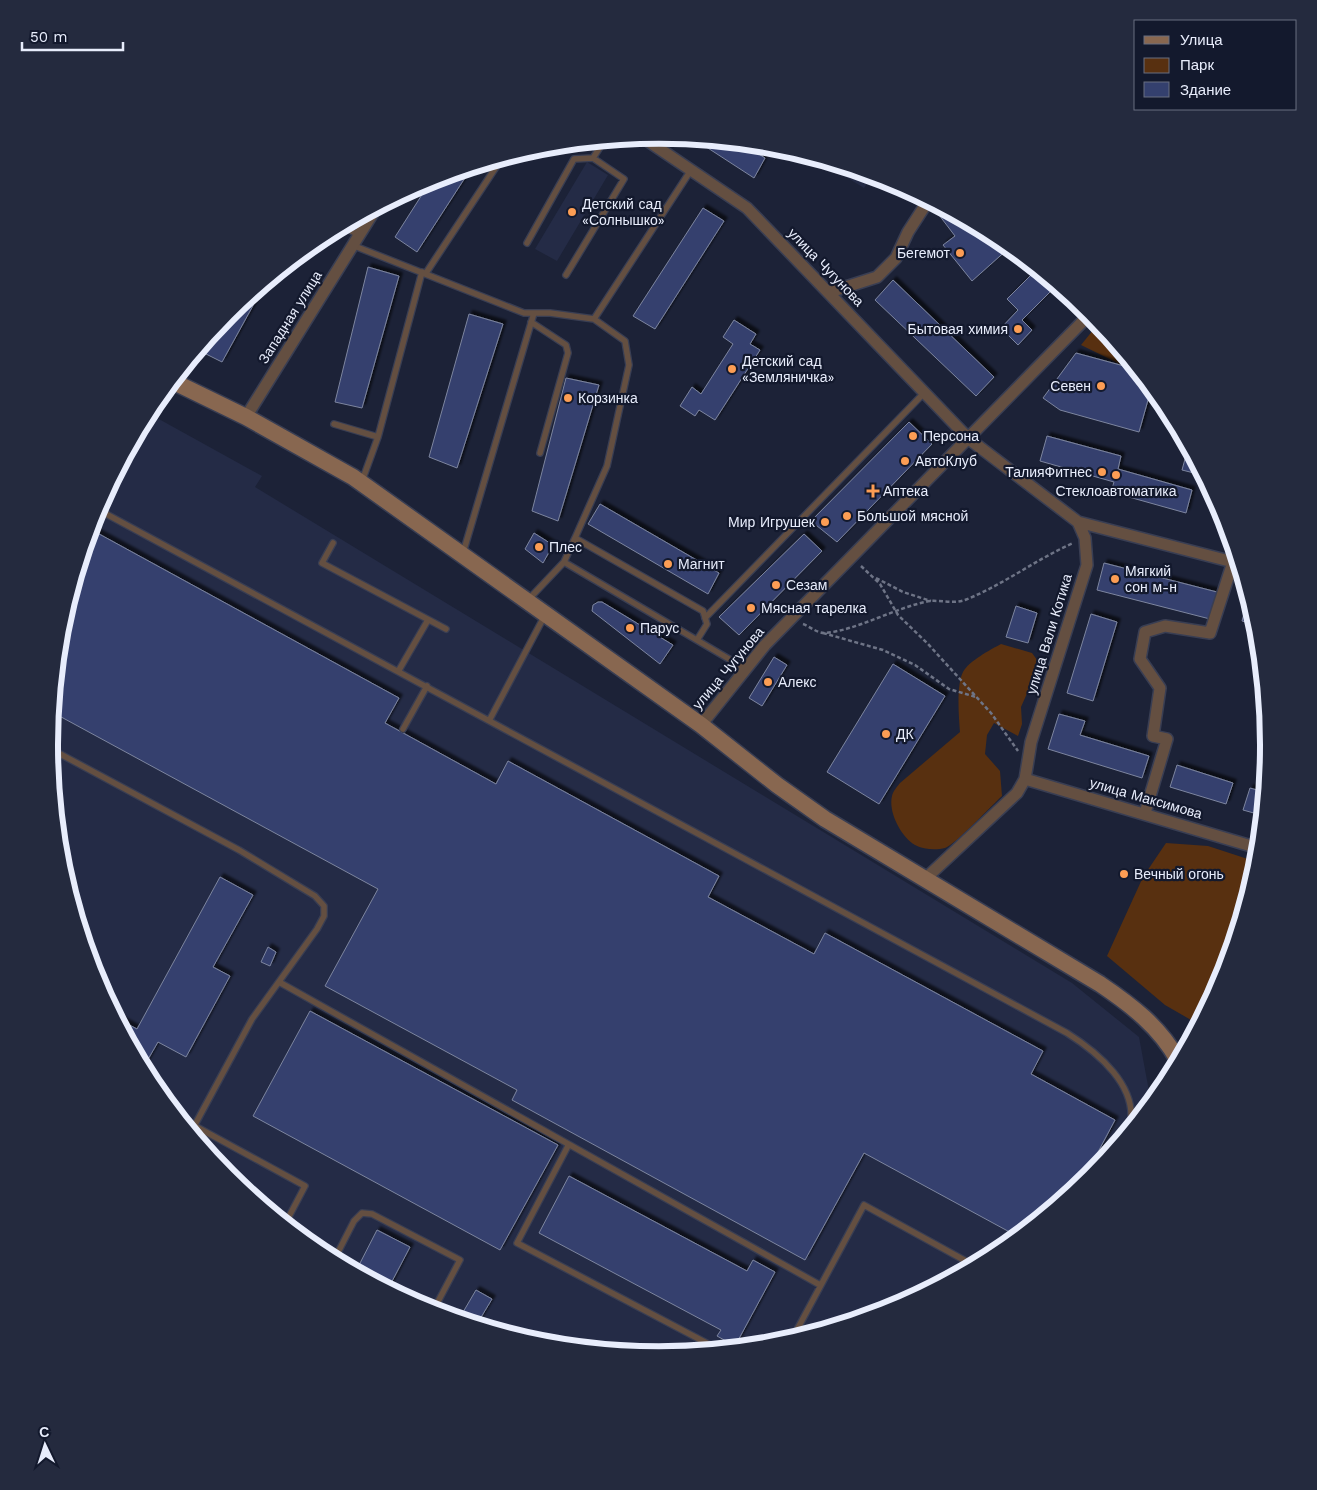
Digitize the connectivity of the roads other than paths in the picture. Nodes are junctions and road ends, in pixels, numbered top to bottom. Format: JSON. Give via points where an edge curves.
{"nodes":[{"id":1,"x":653,"y":144,"type":"edge"},
{"id":2,"x":600,"y":147,"type":"edge"},
{"id":3,"x":593,"y":158,"type":"junction"},
{"id":4,"x":497,"y":166,"type":"edge"},
{"id":5,"x":692,"y":169,"type":"junction"},
{"id":6,"x":925,"y":206,"type":"edge"},
{"id":7,"x":369,"y":219,"type":"edge"},
{"id":8,"x":347,"y":231,"type":"edge"},
{"id":9,"x":356,"y":240,"type":"junction"},
{"id":10,"x":527,"y":242,"type":"dead end"},
{"id":11,"x":424,"y":273,"type":"junction"},
{"id":12,"x":566,"y":275,"type":"dead end"},
{"id":13,"x":830,"y":292,"type":"junction"},
{"id":14,"x":534,"y":313,"type":"junction"},
{"id":15,"x":594,"y":319,"type":"junction"},
{"id":16,"x":1084,"y":321,"type":"edge"},
{"id":17,"x":531,"y":322,"type":"junction"},
{"id":18,"x":178,"y":384,"type":"edge"},
{"id":19,"x":925,"y":392,"type":"junction"},
{"id":20,"x":246,"y":417,"type":"junction"},
{"id":21,"x":334,"y":424,"type":"dead end"},
{"id":22,"x":378,"y":437,"type":"junction"},
{"id":23,"x":969,"y":439,"type":"junction"},
{"id":24,"x":540,"y":452,"type":"dead end"},
{"id":25,"x":362,"y":484,"type":"junction"},
{"id":26,"x":104,"y":513,"type":"edge"},
{"id":27,"x":1078,"y":522,"type":"junction"},
{"id":28,"x":575,"y":538,"type":"junction"},
{"id":29,"x":333,"y":543,"type":"dead end"},
{"id":30,"x":462,"y":556,"type":"junction"},
{"id":31,"x":564,"y":562,"type":"junction"},
{"id":32,"x":1231,"y":562,"type":"edge"},
{"id":33,"x":1233,"y":569,"type":"edge"},
{"id":34,"x":526,"y":602,"type":"junction"},
{"id":35,"x":545,"y":615,"type":"junction"},
{"id":36,"x":705,"y":618,"type":"junction"},
{"id":37,"x":428,"y":620,"type":"junction"},
{"id":38,"x":446,"y":629,"type":"dead end"},
{"id":39,"x":698,"y":640,"type":"junction"},
{"id":40,"x":746,"y":669,"type":"junction"},
{"id":41,"x":399,"y":670,"type":"junction"},
{"id":42,"x":427,"y":686,"type":"junction"},
{"id":43,"x":490,"y":719,"type":"junction"},
{"id":44,"x":701,"y":725,"type":"junction"},
{"id":45,"x":403,"y":730,"type":"dead end"},
{"id":46,"x":58,"y":753,"type":"edge"},
{"id":47,"x":1025,"y":779,"type":"junction"},
{"id":48,"x":1145,"y":813,"type":"junction"},
{"id":49,"x":1251,"y":846,"type":"edge"},
{"id":50,"x":925,"y":879,"type":"junction"},
{"id":51,"x":279,"y":982,"type":"junction"},
{"id":52,"x":1174,"y":1054,"type":"edge"},
{"id":53,"x":1129,"y":1118,"type":"edge"},
{"id":54,"x":195,"y":1126,"type":"edge"},
{"id":55,"x":200,"y":1133,"type":"edge"},
{"id":56,"x":568,"y":1146,"type":"junction"},
{"id":57,"x":288,"y":1218,"type":"edge"},
{"id":58,"x":338,"y":1253,"type":"edge"},
{"id":59,"x":966,"y":1261,"type":"edge"},
{"id":60,"x":820,"y":1285,"type":"junction"},
{"id":61,"x":437,"y":1303,"type":"edge"},
{"id":62,"x":797,"y":1330,"type":"edge"},
{"id":63,"x":708,"y":1344,"type":"edge"}],
"edges":[{"from":1,"to":5,"type":"street","name":"улица Чугунова"},
{"from":2,"to":3,"type":"lane"},
{"from":3,"to":10,"type":"lane","via":[[574,159]]},
{"from":3,"to":12,"type":"lane","via":[[624,179]]},
{"from":4,"to":11,"type":"lane"},
{"from":5,"to":13,"type":"street","name":"улица Чугунова","via":[[747,208]]},
{"from":5,"to":15,"type":"lane"},
{"from":6,"to":13,"type":"street","via":[[896,258],[877,277]]},
{"from":7,"to":9,"type":"street","name":"Западная улица"},
{"from":8,"to":9,"type":"lane"},
{"from":9,"to":11,"type":"lane"},
{"from":9,"to":20,"type":"street","name":"Западная улица"},
{"from":11,"to":14,"type":"lane","via":[[524,313]]},
{"from":11,"to":22,"type":"lane"},
{"from":13,"to":19,"type":"street","name":"улица Чугунова"},
{"from":14,"to":15,"type":"lane","via":[[550,312]]},
{"from":14,"to":17,"type":"lane"},
{"from":15,"to":28,"type":"lane","via":[[624,340],[629,365],[607,466]]},
{"from":16,"to":23,"type":"street","name":"улица Чугунова"},
{"from":17,"to":24,"type":"lane","via":[[566,345],[568,353]]},
{"from":17,"to":30,"type":"lane"},
{"from":18,"to":20,"type":"main road"},
{"from":19,"to":23,"type":"street","name":"улица Чугунова"},
{"from":19,"to":36,"type":"lane"},
{"from":20,"to":25,"type":"main road"},
{"from":21,"to":22,"type":"lane"},
{"from":22,"to":25,"type":"lane"},
{"from":23,"to":27,"type":"street","name":"улица Чугунова"},
{"from":23,"to":40,"type":"street","name":"улица Чугунова"},
{"from":25,"to":30,"type":"main road"},
{"from":26,"to":41,"type":"lane"},
{"from":27,"to":32,"type":"street"},
{"from":27,"to":47,"type":"street","name":"улица Вали Котика","via":[[1085,538],[1087,565],[1032,742]]},
{"from":28,"to":31,"type":"lane"},
{"from":28,"to":36,"type":"lane","via":[[703,611]]},
{"from":29,"to":37,"type":"lane","via":[[322,563]]},
{"from":30,"to":34,"type":"main road"},
{"from":31,"to":34,"type":"lane"},
{"from":31,"to":39,"type":"lane"},
{"from":33,"to":48,"type":"street","via":[[1210,634],[1164,626],[1145,632],[1140,659],[1160,688],[1152,736],[1167,740]]},
{"from":34,"to":35,"type":"main road"},
{"from":35,"to":43,"type":"lane"},
{"from":35,"to":44,"type":"main road"},
{"from":36,"to":39,"type":"lane","via":[[707,624]]},
{"from":37,"to":38,"type":"lane"},
{"from":37,"to":41,"type":"lane"},
{"from":39,"to":40,"type":"lane"},
{"from":40,"to":44,"type":"street","name":"улица Чугунова"},
{"from":41,"to":42,"type":"lane"},
{"from":42,"to":43,"type":"lane"},
{"from":42,"to":45,"type":"lane"},
{"from":43,"to":53,"type":"lane","via":[[1068,1033],[1090,1047],[1120,1081],[1127,1095]]},
{"from":44,"to":50,"type":"main road","via":[[825,819]]},
{"from":46,"to":51,"type":"lane","via":[[239,850],[315,896],[324,906],[324,916]]},
{"from":47,"to":48,"type":"street","name":"улица Максимова"},
{"from":47,"to":50,"type":"street","name":"улица Вали Котика","via":[[1017,793]]},
{"from":48,"to":49,"type":"street","name":"улица Максимова"},
{"from":50,"to":52,"type":"main road","via":[[1129,1004],[1156,1028]]},
{"from":51,"to":54,"type":"lane","via":[[252,1019]]},
{"from":51,"to":56,"type":"lane"},
{"from":55,"to":57,"type":"lane","via":[[305,1186]]},
{"from":56,"to":60,"type":"lane"},
{"from":56,"to":63,"type":"lane","via":[[518,1243]]},
{"from":58,"to":61,"type":"lane","via":[[354,1221],[362,1213],[372,1214],[460,1260]]},
{"from":59,"to":60,"type":"lane","via":[[864,1205]]},
{"from":60,"to":62,"type":"lane"}]}
